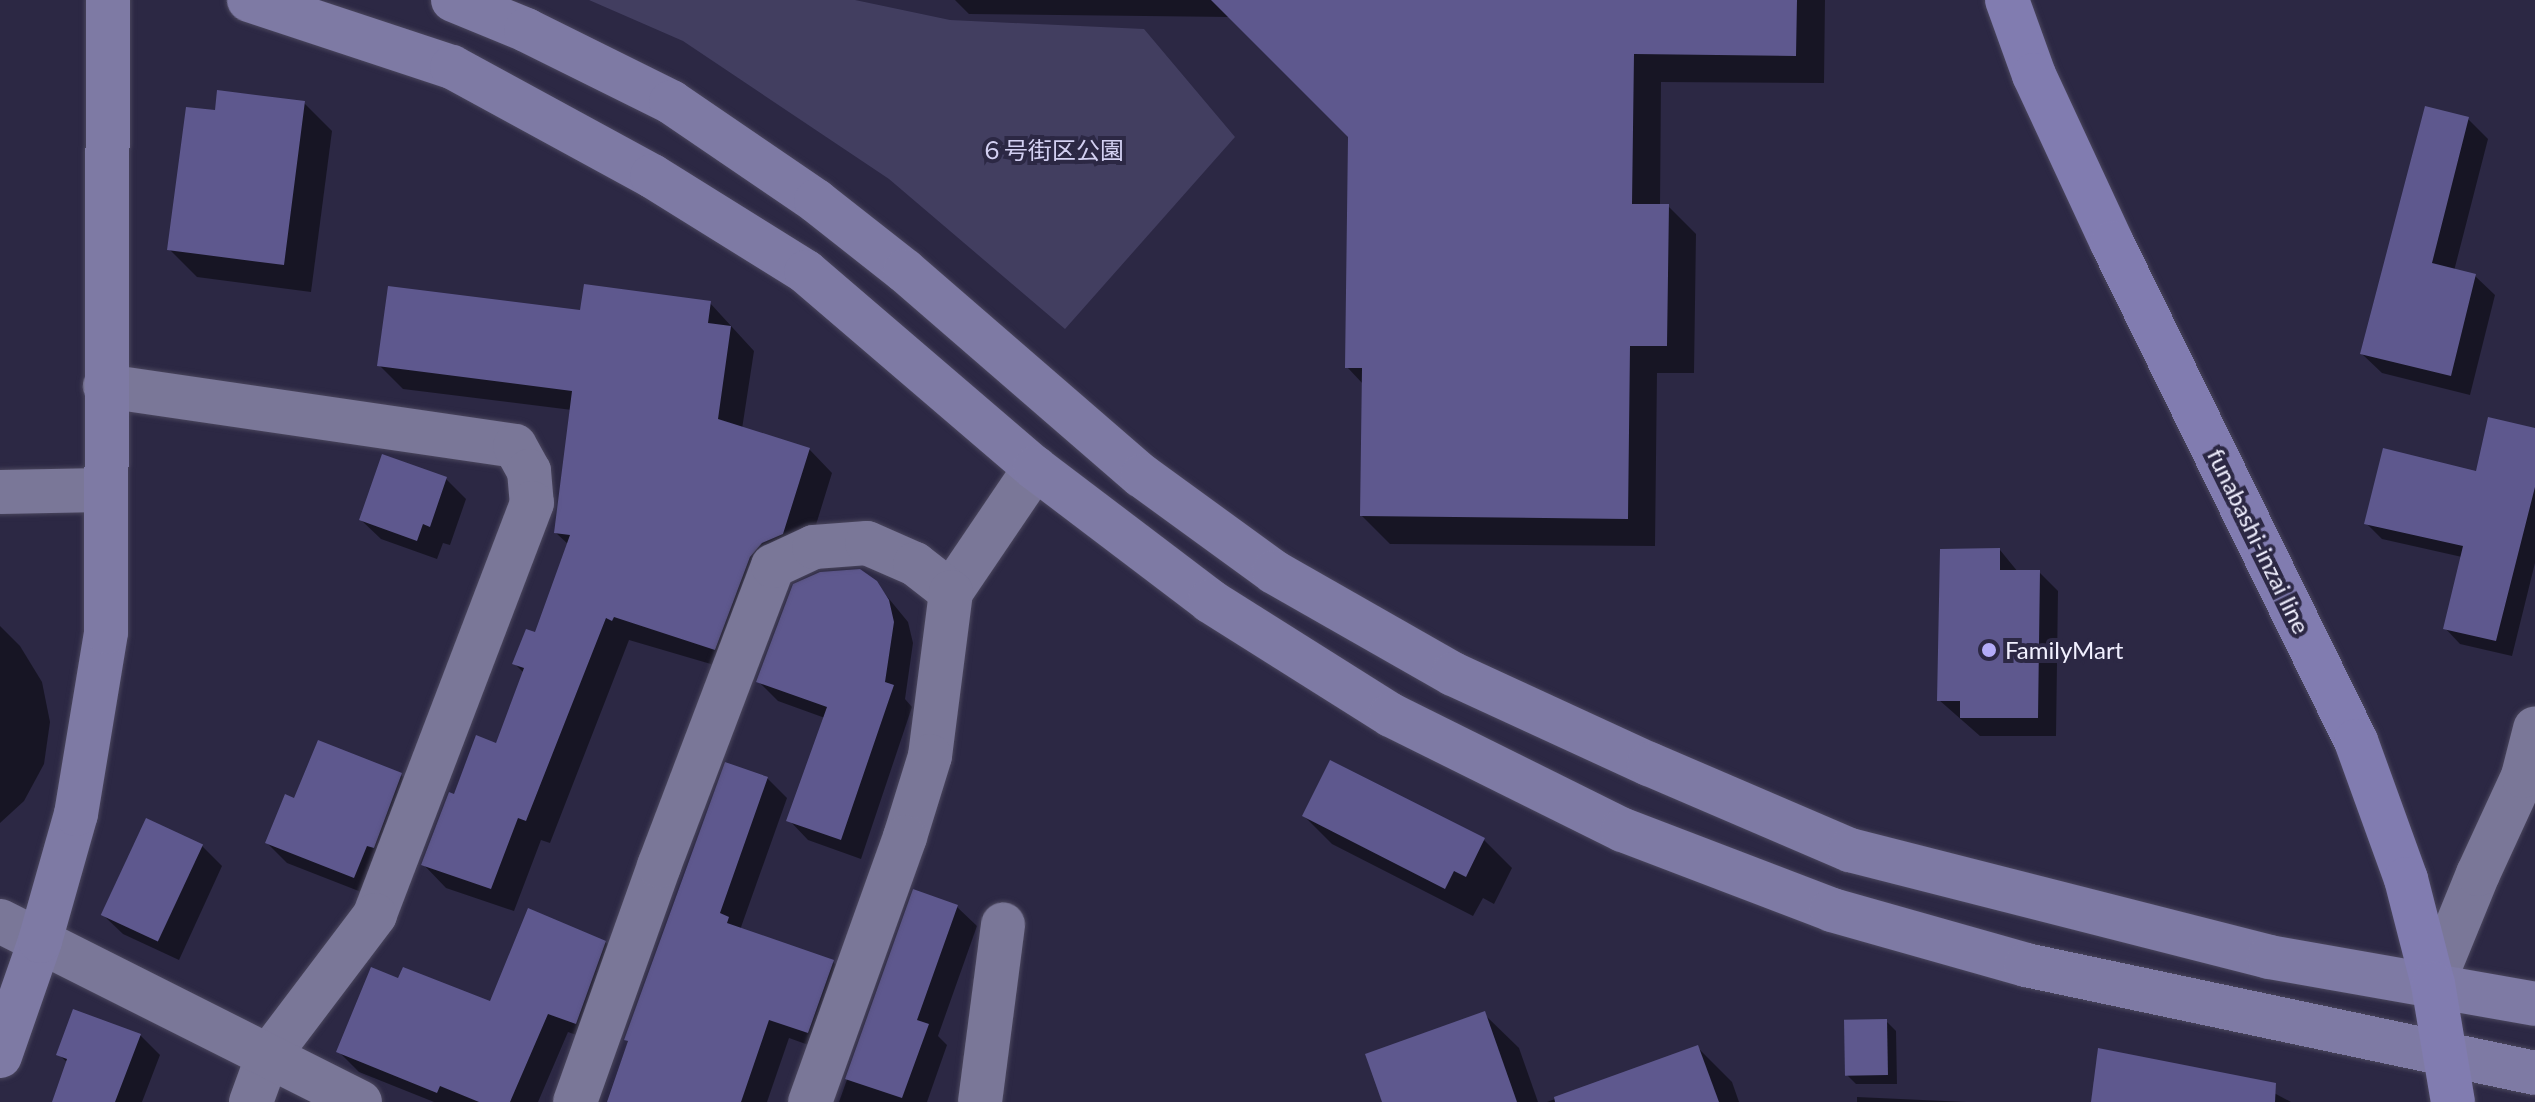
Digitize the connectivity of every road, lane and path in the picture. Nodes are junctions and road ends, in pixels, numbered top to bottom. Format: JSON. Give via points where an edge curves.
{"nodes":[{"id":1,"x":108,"y":0,"type":"edge"},
{"id":2,"x":249,"y":0,"type":"edge"},
{"id":3,"x":453,"y":0,"type":"edge"},
{"id":4,"x":2007,"y":0,"type":"edge"},
{"id":5,"x":105,"y":386,"type":"junction"},
{"id":6,"x":1035,"y":468,"type":"junction"},
{"id":7,"x":105,"y":490,"type":"junction"},
{"id":8,"x":0,"y":492,"type":"edge"},
{"id":9,"x":951,"y":592,"type":"junction"},
{"id":10,"x":2534,"y":738,"type":"edge"},
{"id":11,"x":0,"y":921,"type":"edge"},
{"id":12,"x":1003,"y":924,"type":"dead end"},
{"id":13,"x":40,"y":941,"type":"junction"},
{"id":14,"x":2433,"y":984,"type":"junction"},
{"id":15,"x":2535,"y":1004,"type":"edge"},
{"id":16,"x":2446,"y":1055,"type":"junction"},
{"id":17,"x":0,"y":1056,"type":"edge"},
{"id":18,"x":267,"y":1058,"type":"junction"},
{"id":19,"x":2535,"y":1073,"type":"edge"},
{"id":20,"x":251,"y":1102,"type":"edge"},
{"id":21,"x":360,"y":1102,"type":"edge"},
{"id":22,"x":575,"y":1102,"type":"edge"},
{"id":23,"x":810,"y":1102,"type":"edge"},
{"id":24,"x":980,"y":1102,"type":"edge"},
{"id":25,"x":2453,"y":1102,"type":"edge"}],
"edges":[{"from":1,"to":5,"type":"street"},
{"from":2,"to":6,"type":"street","via":[[452,67],[652,176],[806,272]]},
{"from":3,"to":14,"type":"street","via":[[671,102],[816,201],[905,271],[1154,485],[1274,572],[1453,674],[1850,850],[2269,957]]},
{"from":4,"to":14,"type":"main road","name":"funabashi-inzai line","via":[[2034,75],[2105,229],[2356,741],[2406,879]]},
{"from":5,"to":7,"type":"street"},
{"from":5,"to":18,"type":"street","via":[[515,446],[529,471],[532,503],[375,915]]},
{"from":6,"to":9,"type":"street"},
{"from":6,"to":16,"type":"street","via":[[1210,601],[1391,715],[1623,830],[1832,910],[2026,965]]},
{"from":7,"to":8,"type":"street"},
{"from":7,"to":13,"type":"street","via":[[106,632],[76,814]]},
{"from":9,"to":22,"type":"street","via":[[915,564],[867,543],[814,547],[773,566]]},
{"from":9,"to":23,"type":"street","via":[[930,756]]},
{"from":10,"to":14,"type":"street","via":[[2523,776]]},
{"from":11,"to":13,"type":"street"},
{"from":12,"to":24,"type":"street"},
{"from":13,"to":17,"type":"street"},
{"from":13,"to":18,"type":"street"},
{"from":14,"to":15,"type":"street"},
{"from":14,"to":16,"type":"main road","name":"funabashi-inzai line"},
{"from":16,"to":19,"type":"street"},
{"from":16,"to":25,"type":"main road","name":"funabashi-inzai line"},
{"from":18,"to":20,"type":"street"},
{"from":18,"to":21,"type":"street"}]}
